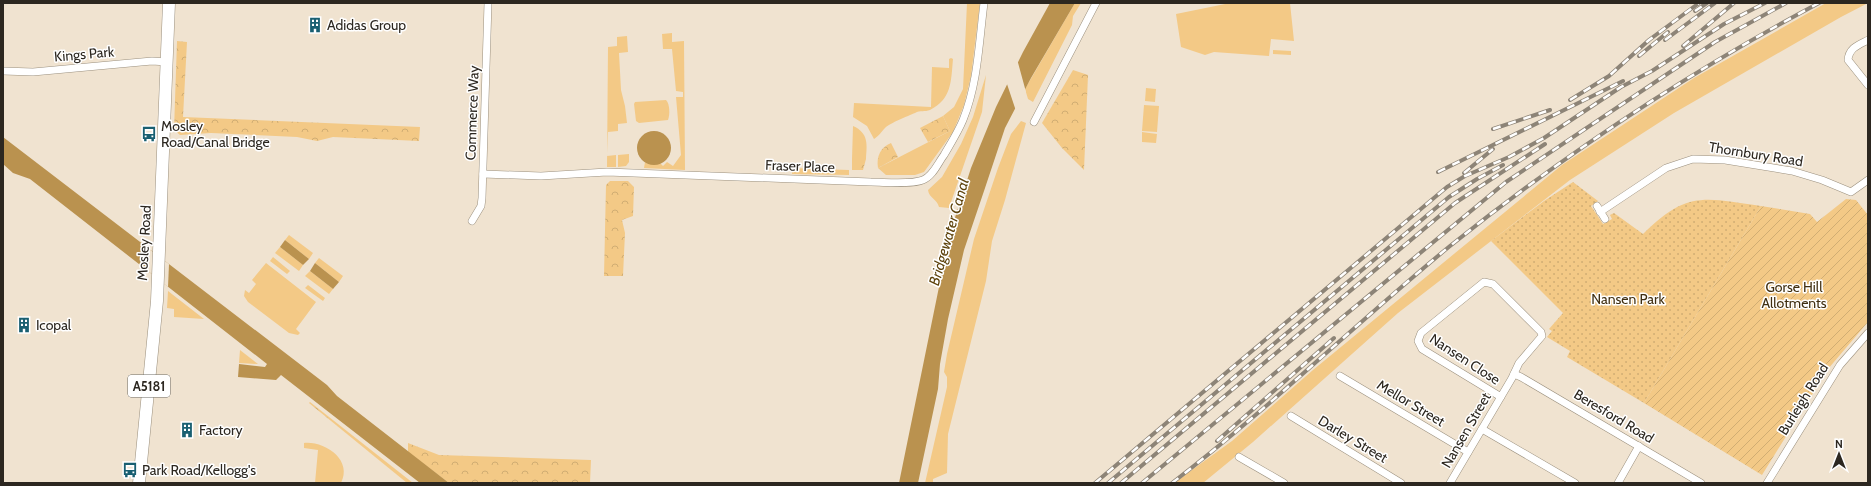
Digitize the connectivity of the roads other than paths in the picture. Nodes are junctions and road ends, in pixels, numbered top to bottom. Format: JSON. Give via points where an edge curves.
{"nodes":[{"id":1,"x":169,"y":3,"type":"edge"},
{"id":2,"x":488,"y":3,"type":"edge"},
{"id":3,"x":984,"y":3,"type":"edge"},
{"id":4,"x":1096,"y":3,"type":"edge"},
{"id":5,"x":1868,"y":40,"type":"edge"},
{"id":6,"x":167,"y":62,"type":"junction"},
{"id":7,"x":3,"y":70,"type":"edge"},
{"id":8,"x":1868,"y":85,"type":"edge"},
{"id":9,"x":1034,"y":122,"type":"dead end"},
{"id":10,"x":483,"y":174,"type":"junction"},
{"id":11,"x":1868,"y":180,"type":"edge"},
{"id":12,"x":1605,"y":219,"type":"dead end"},
{"id":13,"x":472,"y":221,"type":"dead end"},
{"id":14,"x":1541,"y":332,"type":"joint"},
{"id":15,"x":1868,"y":333,"type":"edge"},
{"id":16,"x":1514,"y":374,"type":"junction"},
{"id":17,"x":1340,"y":376,"type":"dead end"},
{"id":18,"x":1500,"y":397,"type":"junction"},
{"id":19,"x":1291,"y":416,"type":"dead end"},
{"id":20,"x":1482,"y":429,"type":"junction"},
{"id":21,"x":1639,"y":446,"type":"junction"},
{"id":22,"x":1468,"y":452,"type":"junction"},
{"id":23,"x":1240,"y":457,"type":"dead end"},
{"id":24,"x":139,"y":483,"type":"edge"},
{"id":25,"x":1284,"y":483,"type":"edge"},
{"id":26,"x":1401,"y":483,"type":"edge"},
{"id":27,"x":1450,"y":483,"type":"edge"},
{"id":28,"x":1575,"y":483,"type":"edge"},
{"id":29,"x":1618,"y":483,"type":"edge"},
{"id":30,"x":1701,"y":483,"type":"edge"},
{"id":31,"x":1767,"y":483,"type":"edge"}],
"edges":[{"from":1,"to":6,"type":"main road","name":"Mosley Road","number":"A5181"},
{"from":2,"to":10,"type":"street","name":"Commerce Way"},
{"from":3,"to":10,"type":"street","name":"Fraser Place","via":[[968,107],[958,132],[930,176],[923,180],[871,182],[607,172],[541,176]]},
{"from":4,"to":9,"type":"street"},
{"from":5,"to":8,"type":"street","via":[[1854,47],[1848,54],[1848,60]]},
{"from":6,"to":7,"type":"street","name":"Kings Park","via":[[152,61],[33,72]]},
{"from":6,"to":24,"type":"main road","name":"Mosley Road","number":"A5181","via":[[157,290]]},
{"from":10,"to":13,"type":"street","name":"Commerce Way","via":[[481,206]]},
{"from":11,"to":12,"type":"street","name":"Thornbury Road","via":[[1851,192],[1792,171],[1725,160],[1693,159],[1666,168],[1599,209]]},
{"from":14,"to":16,"type":"street","name":"Nansen Street","via":[[1541,338],[1519,363]]},
{"from":14,"to":18,"type":"street","name":"Nansen Close","via":[[1487,281],[1481,283],[1419,336],[1418,344],[1422,350]]},
{"from":15,"to":31,"type":"street","name":"Burleigh Road","via":[[1840,365]]},
{"from":16,"to":18,"type":"street","name":"Nansen Street"},
{"from":16,"to":21,"type":"street","name":"Beresford Road"},
{"from":17,"to":22,"type":"street","name":"Mellor Street"},
{"from":18,"to":20,"type":"street","name":"Nansen Street"},
{"from":19,"to":26,"type":"street","name":"Darley Street"},
{"from":20,"to":22,"type":"street","name":"Nansen Street"},
{"from":20,"to":28,"type":"street"},
{"from":21,"to":29,"type":"street"},
{"from":21,"to":30,"type":"street","name":"Beresford Road"},
{"from":22,"to":27,"type":"street","name":"Nansen Street"},
{"from":23,"to":25,"type":"street"}]}
